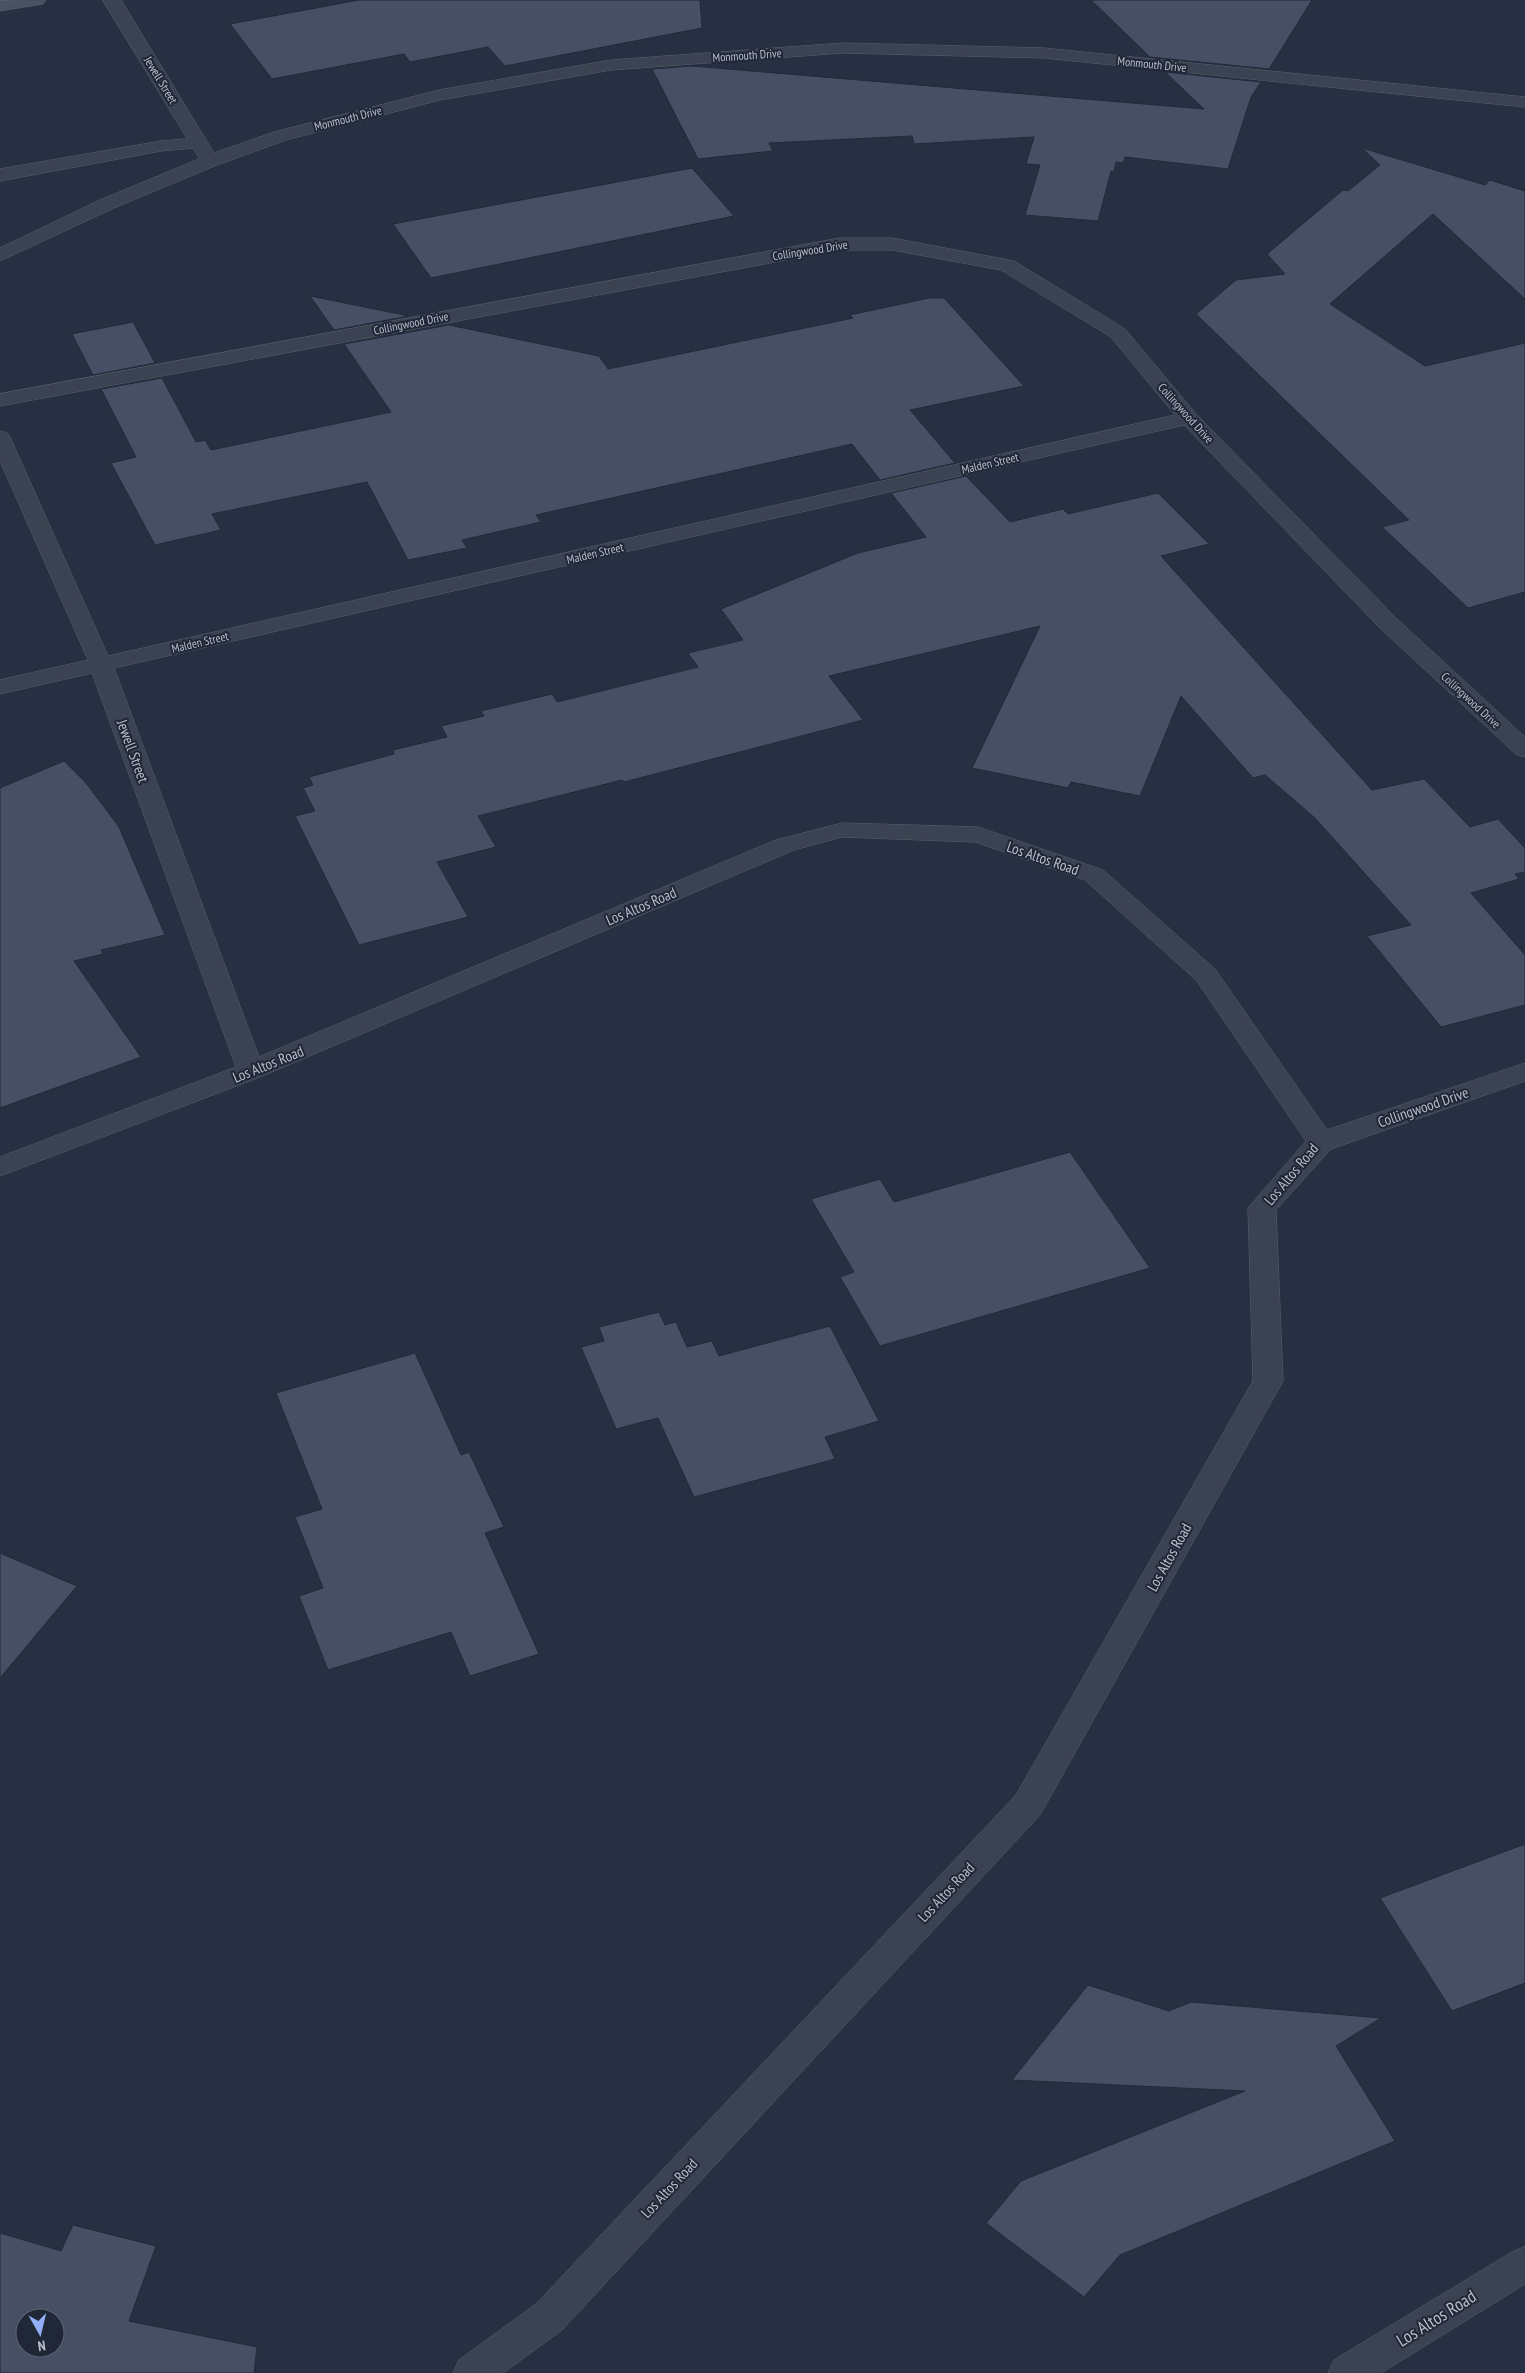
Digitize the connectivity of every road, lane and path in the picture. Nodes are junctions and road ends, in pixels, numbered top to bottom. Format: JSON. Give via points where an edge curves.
{"nodes":[{"id":1,"x":37,"y":0,"type":"edge"},
{"id":2,"x":112,"y":0,"type":"edge"},
{"id":3,"x":0,"y":6,"type":"edge"},
{"id":4,"x":1525,"y":102,"type":"edge"},
{"id":5,"x":199,"y":143,"type":"junction"},
{"id":6,"x":210,"y":161,"type":"junction"},
{"id":7,"x":0,"y":175,"type":"edge"},
{"id":8,"x":0,"y":255,"type":"edge"},
{"id":9,"x":0,"y":400,"type":"edge"},
{"id":10,"x":1189,"y":418,"type":"junction"},
{"id":11,"x":0,"y":438,"type":"edge"},
{"id":12,"x":101,"y":665,"type":"junction"},
{"id":13,"x":0,"y":688,"type":"edge"},
{"id":14,"x":1525,"y":750,"type":"edge"},
{"id":15,"x":251,"y":1071,"type":"junction"},
{"id":16,"x":1525,"y":1072,"type":"edge"},
{"id":17,"x":1320,"y":1142,"type":"junction"},
{"id":18,"x":0,"y":1167,"type":"edge"},
{"id":19,"x":1525,"y":2264,"type":"edge"},
{"id":20,"x":472,"y":2373,"type":"edge"},
{"id":21,"x":1347,"y":2373,"type":"edge"}],
"edges":[{"from":1,"to":3,"type":"main road"},
{"from":2,"to":5,"type":"street","name":"Jewell Street"},
{"from":4,"to":6,"type":"street","name":"Monmouth Drive","via":[[1044,53],[844,48],[611,65],[440,95],[280,136]]},
{"from":5,"to":6,"type":"street","name":"Jewell Street"},
{"from":5,"to":7,"type":"street","via":[[161,146]]},
{"from":6,"to":8,"type":"street","name":"Monmouth Drive","via":[[107,204]]},
{"from":9,"to":10,"type":"street","name":"Collingwood Drive","via":[[840,244],[892,244],[1008,265],[1118,334]]},
{"from":10,"to":12,"type":"street","name":"Malden Street"},
{"from":10,"to":14,"type":"street","name":"Collingwood Drive","via":[[1388,623]]},
{"from":11,"to":12,"type":"street","name":"Jewell Street"},
{"from":12,"to":13,"type":"street","name":"Malden Street"},
{"from":12,"to":15,"type":"street","name":"Jewell Street"},
{"from":15,"to":17,"type":"street","name":"Los Altos Road","via":[[784,845],[842,830],[978,835],[1094,875],[1206,975]]},
{"from":15,"to":18,"type":"street","name":"Los Altos Road"},
{"from":16,"to":17,"type":"street","name":"Collingwood Drive"},
{"from":17,"to":20,"type":"street","name":"Los Altos Road","via":[[1262,1208],[1268,1381],[1028,1805],[549,2317]]},
{"from":19,"to":21,"type":"street","name":"Los Altos Road"}]}
